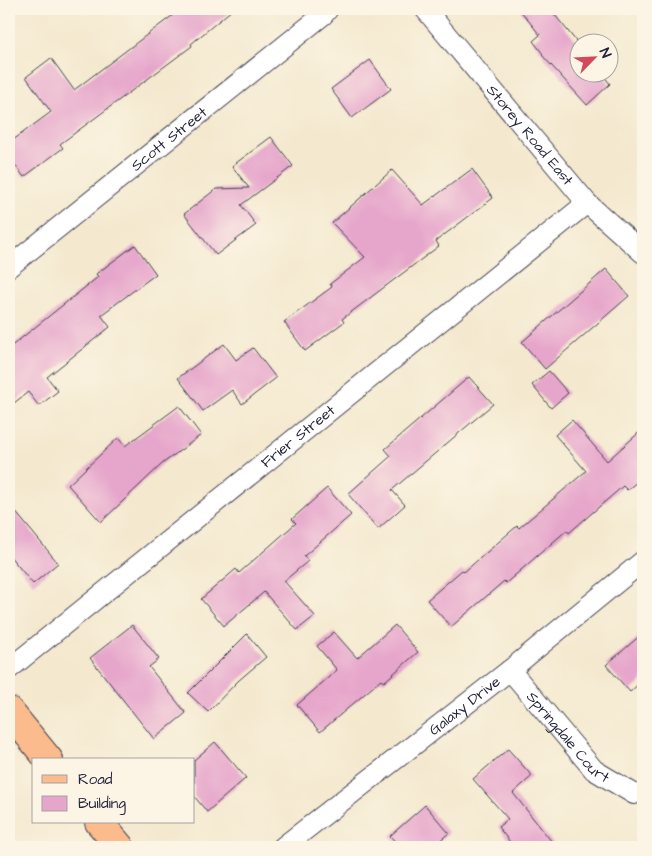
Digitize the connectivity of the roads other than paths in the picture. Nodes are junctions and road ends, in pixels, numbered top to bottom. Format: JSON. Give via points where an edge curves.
{"nodes":[{"id":1,"x":328,"y":9,"type":"edge"},
{"id":2,"x":425,"y":9,"type":"edge"},
{"id":3,"x":587,"y":204,"type":"junction"},
{"id":4,"x":643,"y":253,"type":"edge"},
{"id":5,"x":9,"y":267,"type":"edge"},
{"id":6,"x":643,"y":561,"type":"edge"},
{"id":7,"x":9,"y":669,"type":"edge"},
{"id":8,"x":510,"y":670,"type":"junction"},
{"id":9,"x":9,"y":711,"type":"edge"},
{"id":10,"x":46,"y":758,"type":"edge"},
{"id":11,"x":634,"y":794,"type":"dead end"},
{"id":12,"x":102,"y":824,"type":"edge"},
{"id":13,"x":120,"y":847,"type":"edge"},
{"id":14,"x":283,"y":847,"type":"edge"}],
"edges":[{"from":1,"to":5,"type":"street","name":"Scott Street"},
{"from":2,"to":3,"type":"street","name":"Storey Road East"},
{"from":3,"to":4,"type":"street","name":"Storey Road East"},
{"from":3,"to":7,"type":"street","name":"Frier Street"},
{"from":6,"to":8,"type":"street","name":"Galaxy Drive"},
{"from":8,"to":11,"type":"street","name":"Springdale Court","via":[[594,770]]},
{"from":8,"to":14,"type":"street","name":"Galaxy Drive"},
{"from":9,"to":10,"type":"main road"},
{"from":12,"to":13,"type":"main road"}]}
